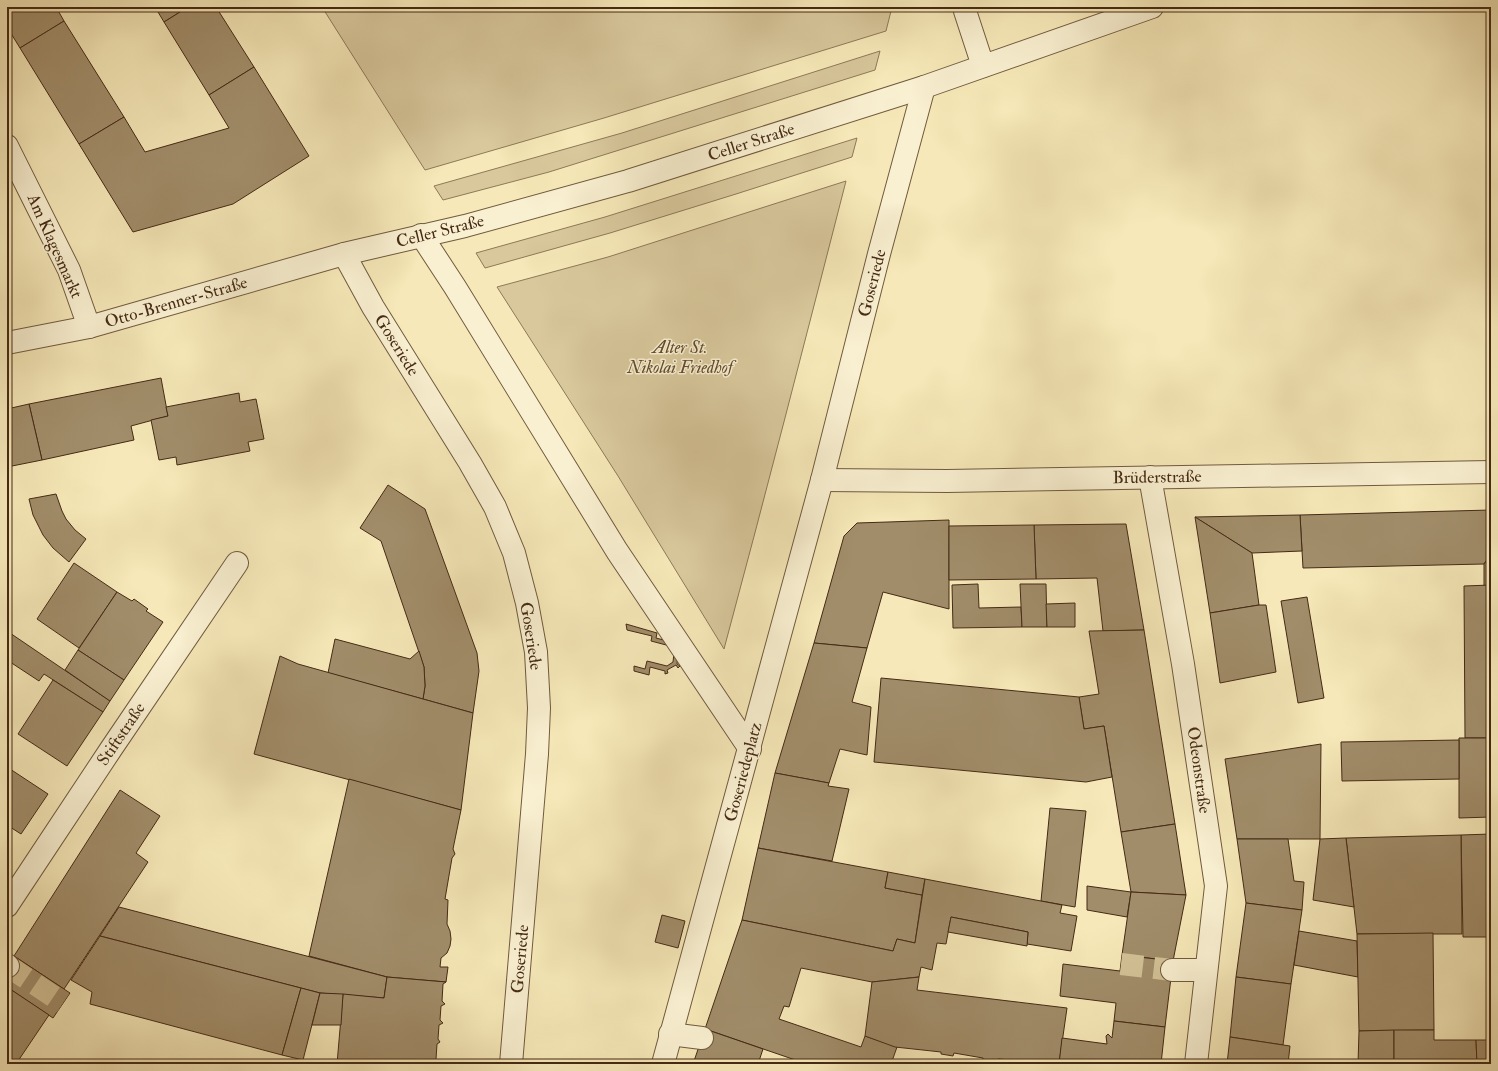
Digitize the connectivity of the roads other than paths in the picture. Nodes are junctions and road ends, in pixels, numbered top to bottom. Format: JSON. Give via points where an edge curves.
{"nodes":[{"id":1,"x":965,"y":7,"type":"edge"},
{"id":2,"x":1152,"y":7,"type":"edge"},
{"id":3,"x":983,"y":66,"type":"junction"},
{"id":4,"x":924,"y":86,"type":"junction"},
{"id":5,"x":7,"y":146,"type":"edge"},
{"id":6,"x":422,"y":236,"type":"junction"},
{"id":7,"x":344,"y":254,"type":"junction"},
{"id":8,"x":89,"y":327,"type":"junction"},
{"id":9,"x":7,"y":343,"type":"edge"},
{"id":10,"x":1491,"y":472,"type":"edge"},
{"id":11,"x":1150,"y":477,"type":"junction"},
{"id":12,"x":822,"y":480,"type":"junction"},
{"id":13,"x":237,"y":563,"type":"dead end"},
{"id":14,"x":750,"y":749,"type":"junction"},
{"id":15,"x":7,"y":906,"type":"edge"},
{"id":16,"x":1172,"y":970,"type":"tunnel mouth"},
{"id":17,"x":1206,"y":970,"type":"junction"},
{"id":18,"x":670,"y":1034,"type":"junction"},
{"id":19,"x":702,"y":1038,"type":"dead end"},
{"id":20,"x":511,"y":1064,"type":"edge"},
{"id":21,"x":663,"y":1064,"type":"edge"},
{"id":22,"x":1196,"y":1064,"type":"edge"}],
"edges":[{"from":1,"to":3,"type":"street"},
{"from":2,"to":3,"type":"street","name":"Celler Straße"},
{"from":3,"to":4,"type":"street","name":"Celler Straße"},
{"from":4,"to":6,"type":"street","name":"Celler Straße","via":[[628,181]]},
{"from":4,"to":12,"type":"street","name":"Goseriede"},
{"from":5,"to":8,"type":"street","name":"Am Klagesmarkt","via":[[69,270]]},
{"from":6,"to":7,"type":"street","name":"Celler Straße"},
{"from":6,"to":14,"type":"street","via":[[617,551]]},
{"from":7,"to":8,"type":"street","name":"Otto-Brenner-Straße"},
{"from":7,"to":20,"type":"street","name":"Goseriede","via":[[373,307],[470,462],[495,507],[514,553],[527,602],[536,652],[539,708]]},
{"from":8,"to":9,"type":"street","name":"Otto-Brenner-Straße"},
{"from":10,"to":11,"type":"street","name":"Brüderstraße"},
{"from":11,"to":12,"type":"street","name":"Brüderstraße"},
{"from":11,"to":17,"type":"street","name":"Odeonstraße","via":[[1183,664],[1216,886]]},
{"from":12,"to":14,"type":"street","name":"Goseriedeplatz"},
{"from":13,"to":15,"type":"street","name":"Stiftstraße"},
{"from":14,"to":18,"type":"street","name":"Goseriedeplatz"},
{"from":16,"to":17,"type":"street"},
{"from":17,"to":22,"type":"street","name":"Odeonstraße"},
{"from":18,"to":19,"type":"street"},
{"from":18,"to":21,"type":"street","name":"Goseriedeplatz"}]}
